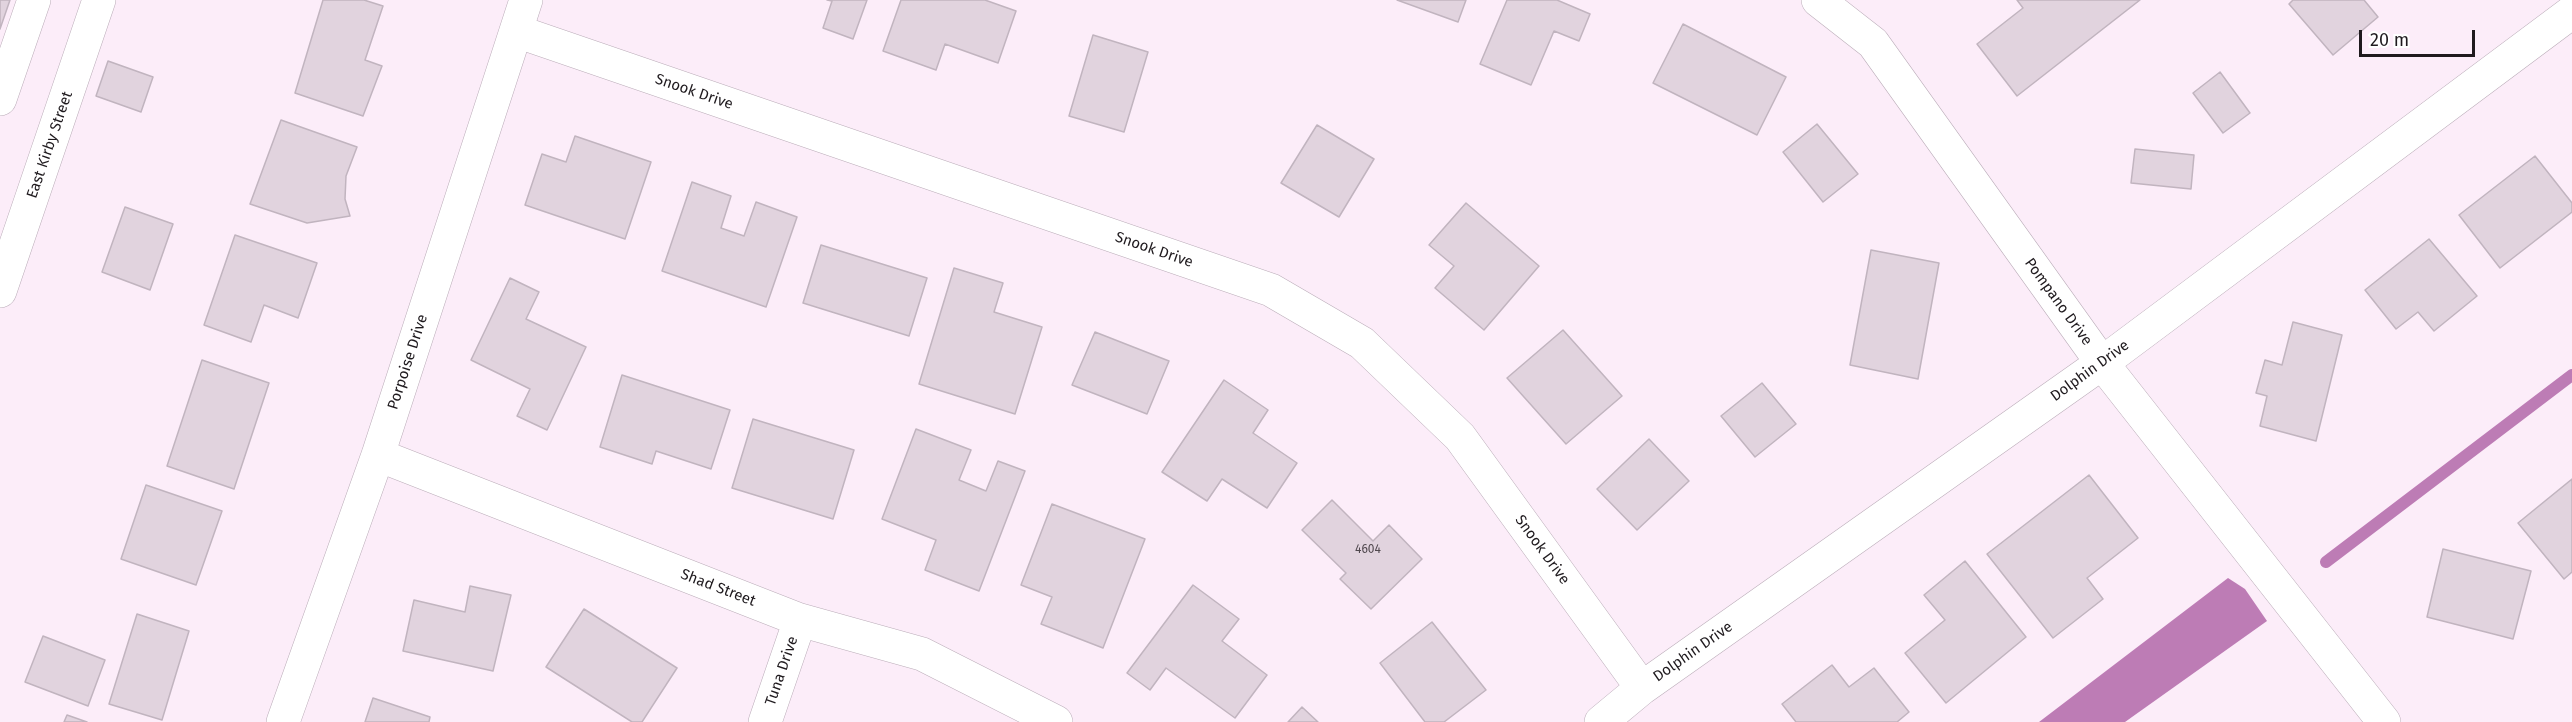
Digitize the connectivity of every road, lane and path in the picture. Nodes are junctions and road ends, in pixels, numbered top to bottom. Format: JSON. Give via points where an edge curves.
{"nodes":[{"id":1,"x":34,"y":0,"type":"edge"},
{"id":2,"x":99,"y":0,"type":"edge"},
{"id":3,"x":526,"y":0,"type":"edge"},
{"id":4,"x":1818,"y":0,"type":"edge"},
{"id":5,"x":2572,"y":12,"type":"edge"},
{"id":6,"x":516,"y":31,"type":"junction"},
{"id":7,"x":0,"y":99,"type":"edge"},
{"id":8,"x":0,"y":291,"type":"edge"},
{"id":9,"x":2102,"y":363,"type":"junction"},
{"id":10,"x":378,"y":455,"type":"junction"},
{"id":11,"x":800,"y":620,"type":"junction"},
{"id":12,"x":1642,"y":688,"type":"junction"},
{"id":13,"x":283,"y":722,"type":"edge"},
{"id":14,"x":765,"y":722,"type":"edge"},
{"id":15,"x":1056,"y":722,"type":"edge"},
{"id":16,"x":1601,"y":722,"type":"edge"},
{"id":17,"x":2384,"y":722,"type":"edge"}],
"edges":[{"from":1,"to":7,"type":"street"},
{"from":2,"to":8,"type":"street","name":"East Kirby Street"},
{"from":3,"to":6,"type":"street","name":"Porpoise Drive"},
{"from":4,"to":9,"type":"street","name":"Pompano Drive","via":[[1873,43]]},
{"from":5,"to":9,"type":"street","name":"Dolphin Drive"},
{"from":6,"to":10,"type":"street","name":"Porpoise Drive"},
{"from":6,"to":12,"type":"street","name":"Snook Drive","via":[[1271,290],[1362,343],[1460,437]]},
{"from":9,"to":12,"type":"street","name":"Dolphin Drive"},
{"from":9,"to":17,"type":"street","name":"Pompano Drive"},
{"from":10,"to":11,"type":"street","name":"Shad Street"},
{"from":10,"to":13,"type":"street","name":"Porpoise Drive"},
{"from":11,"to":14,"type":"street","name":"Tuna Drive"},
{"from":11,"to":15,"type":"street","name":"Shad Street","via":[[922,654]]},
{"from":12,"to":16,"type":"street","name":"Dolphin Drive"}]}
